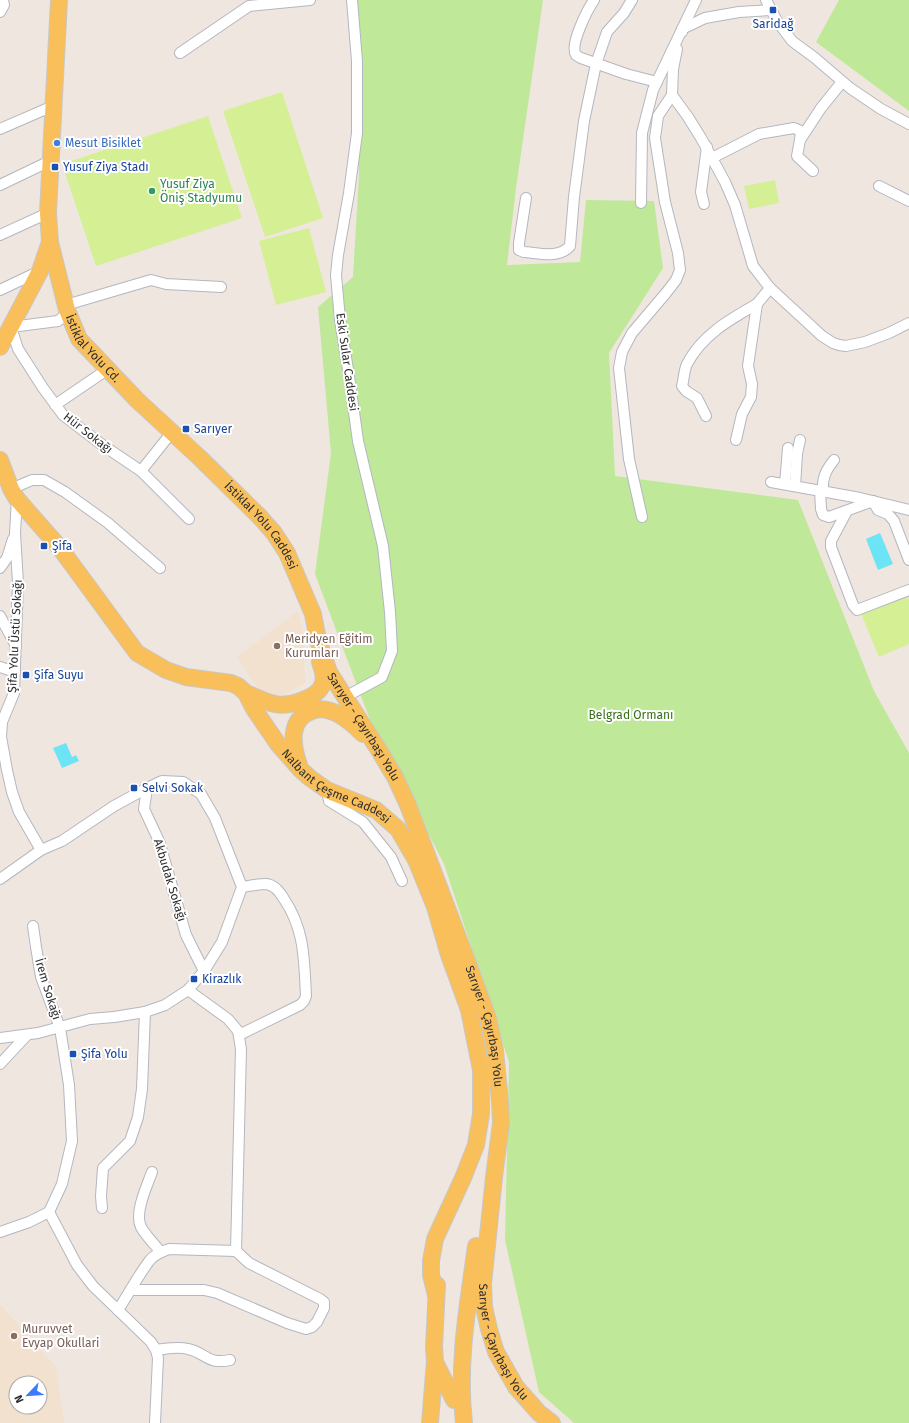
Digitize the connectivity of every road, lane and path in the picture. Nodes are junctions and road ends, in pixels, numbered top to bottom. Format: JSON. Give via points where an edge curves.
{"nodes":[{"id":1,"x":3,"y":0,"type":"edge"},
{"id":2,"x":59,"y":0,"type":"edge"},
{"id":3,"x":310,"y":0,"type":"edge"},
{"id":4,"x":352,"y":0,"type":"edge"},
{"id":5,"x":594,"y":0,"type":"edge"},
{"id":6,"x":632,"y":0,"type":"edge"},
{"id":7,"x":696,"y":0,"type":"edge"},
{"id":8,"x":766,"y":0,"type":"edge"},
{"id":9,"x":250,"y":3,"type":"edge"},
{"id":10,"x":771,"y":10,"type":"junction"},
{"id":11,"x":0,"y":12,"type":"edge"},
{"id":12,"x":682,"y":28,"type":"junction"},
{"id":13,"x":180,"y":53,"type":"dead end"},
{"id":14,"x":596,"y":64,"type":"junction"},
{"id":15,"x":657,"y":82,"type":"junction"},
{"id":16,"x":842,"y":82,"type":"junction"},
{"id":17,"x":672,"y":95,"type":"junction"},
{"id":18,"x":53,"y":106,"type":"junction"},
{"id":19,"x":909,"y":124,"type":"edge"},
{"id":20,"x":0,"y":129,"type":"edge"},
{"id":21,"x":800,"y":140,"type":"junction"},
{"id":22,"x":707,"y":147,"type":"junction"},
{"id":23,"x":712,"y":158,"type":"junction"},
{"id":24,"x":50,"y":161,"type":"junction"},
{"id":25,"x":813,"y":172,"type":"dead end"},
{"id":26,"x":0,"y":185,"type":"edge"},
{"id":27,"x":879,"y":186,"type":"dead end"},
{"id":28,"x":526,"y":198,"type":"dead end"},
{"id":29,"x":909,"y":201,"type":"edge"},
{"id":30,"x":641,"y":203,"type":"dead end"},
{"id":31,"x":704,"y":204,"type":"dead end"},
{"id":32,"x":48,"y":213,"type":"junction"},
{"id":33,"x":0,"y":235,"type":"edge"},
{"id":34,"x":50,"y":242,"type":"junction"},
{"id":35,"x":40,"y":271,"type":"junction"},
{"id":36,"x":60,"y":282,"type":"junction"},
{"id":37,"x":221,"y":287,"type":"dead end"},
{"id":38,"x":770,"y":288,"type":"junction"},
{"id":39,"x":0,"y":290,"type":"edge"},
{"id":40,"x":757,"y":304,"type":"junction"},
{"id":41,"x":66,"y":307,"type":"junction"},
{"id":42,"x":909,"y":323,"type":"edge"},
{"id":43,"x":6,"y":330,"type":"edge"},
{"id":44,"x":0,"y":347,"type":"edge"},
{"id":45,"x":108,"y":368,"type":"junction"},
{"id":46,"x":56,"y":404,"type":"junction"},
{"id":47,"x":706,"y":416,"type":"dead end"},
{"id":48,"x":172,"y":432,"type":"junction"},
{"id":49,"x":736,"y":440,"type":"dead end"},
{"id":50,"x":800,"y":440,"type":"dead end"},
{"id":51,"x":788,"y":448,"type":"dead end"},
{"id":52,"x":0,"y":460,"type":"edge"},
{"id":53,"x":834,"y":460,"type":"dead end"},
{"id":54,"x":141,"y":471,"type":"junction"},
{"id":55,"x":771,"y":482,"type":"dead end"},
{"id":56,"x":790,"y":485,"type":"junction"},
{"id":57,"x":822,"y":491,"type":"junction"},
{"id":58,"x":14,"y":494,"type":"junction"},
{"id":59,"x":873,"y":501,"type":"junction"},
{"id":60,"x":909,"y":510,"type":"edge"},
{"id":61,"x":847,"y":511,"type":"junction"},
{"id":62,"x":642,"y":517,"type":"dead end"},
{"id":63,"x":189,"y":519,"type":"dead end"},
{"id":64,"x":15,"y":534,"type":"junction"},
{"id":65,"x":909,"y":560,"type":"edge"},
{"id":66,"x":0,"y":568,"type":"edge"},
{"id":67,"x":160,"y":568,"type":"dead end"},
{"id":68,"x":909,"y":590,"type":"edge"},
{"id":69,"x":0,"y":616,"type":"edge"},
{"id":70,"x":318,"y":640,"type":"junction"},
{"id":71,"x":16,"y":646,"type":"junction"},
{"id":72,"x":0,"y":667,"type":"edge"},
{"id":73,"x":15,"y":672,"type":"junction"},
{"id":74,"x":246,"y":693,"type":"junction"},
{"id":75,"x":345,"y":698,"type":"junction"},
{"id":76,"x":1,"y":721,"type":"edge"},
{"id":77,"x":373,"y":741,"type":"junction"},
{"id":78,"x":2,"y":756,"type":"edge"},
{"id":79,"x":300,"y":769,"type":"junction"},
{"id":80,"x":147,"y":788,"type":"junction"},
{"id":81,"x":327,"y":790,"type":"junction"},
{"id":82,"x":41,"y":850,"type":"junction"},
{"id":83,"x":0,"y":878,"type":"edge"},
{"id":84,"x":402,"y":881,"type":"dead end"},
{"id":85,"x":242,"y":887,"type":"junction"},
{"id":86,"x":33,"y":926,"type":"dead end"},
{"id":87,"x":204,"y":971,"type":"junction"},
{"id":88,"x":188,"y":990,"type":"junction"},
{"id":89,"x":145,"y":1012,"type":"junction"},
{"id":90,"x":60,"y":1028,"type":"junction"},
{"id":91,"x":239,"y":1035,"type":"junction"},
{"id":92,"x":26,"y":1036,"type":"junction"},
{"id":93,"x":0,"y":1038,"type":"edge"},
{"id":94,"x":0,"y":1064,"type":"edge"},
{"id":95,"x":152,"y":1172,"type":"dead end"},
{"id":96,"x":494,"y":1177,"type":"junction"},
{"id":97,"x":102,"y":1208,"type":"dead end"},
{"id":98,"x":49,"y":1212,"type":"junction"},
{"id":99,"x":0,"y":1232,"type":"edge"},
{"id":100,"x":236,"y":1251,"type":"junction"},
{"id":101,"x":161,"y":1252,"type":"junction"},
{"id":102,"x":131,"y":1290,"type":"junction"},
{"id":103,"x":118,"y":1310,"type":"junction"},
{"id":104,"x":156,"y":1350,"type":"junction"},
{"id":105,"x":230,"y":1360,"type":"dead end"},
{"id":106,"x":435,"y":1361,"type":"junction"},
{"id":107,"x":454,"y":1400,"type":"dead end"},
{"id":108,"x":155,"y":1423,"type":"edge"},
{"id":109,"x":430,"y":1423,"type":"edge"},
{"id":110,"x":464,"y":1423,"type":"edge"},
{"id":111,"x":552,"y":1423,"type":"edge"}],
"edges":[{"from":1,"to":11,"type":"street","via":[[4,5]]},
{"from":2,"to":18,"type":"main road"},
{"from":3,"to":9,"type":"street"},
{"from":4,"to":75,"type":"street","name":"Eski Sular Caddesi","via":[[357,61],[357,133],[336,275],[358,441],[383,546],[392,651],[382,677]]},
{"from":5,"to":14,"type":"street","via":[[578,31],[574,50],[576,55]]},
{"from":6,"to":14,"type":"street","via":[[607,32]]},
{"from":7,"to":12,"type":"street"},
{"from":8,"to":10,"type":"street"},
{"from":9,"to":13,"type":"street"},
{"from":10,"to":12,"type":"street","via":[[705,18]]},
{"from":10,"to":16,"type":"street","via":[[792,41]]},
{"from":12,"to":15,"type":"street"},
{"from":12,"to":17,"type":"street","via":[[673,69]]},
{"from":14,"to":15,"type":"street"},
{"from":14,"to":28,"type":"street","via":[[584,121],[570,246],[566,251],[556,254],[519,250]]},
{"from":15,"to":30,"type":"street","via":[[642,133]]},
{"from":16,"to":19,"type":"street","via":[[881,109]]},
{"from":16,"to":21,"type":"street"},
{"from":17,"to":22,"type":"street"},
{"from":17,"to":62,"type":"street","via":[[658,116],[655,138],[665,202],[680,270],[666,294],[632,333],[622,352],[619,368],[629,459]]},
{"from":18,"to":20,"type":"street"},
{"from":18,"to":24,"type":"main road"},
{"from":21,"to":23,"type":"street","via":[[800,131],[794,128],[759,134]]},
{"from":21,"to":25,"type":"street","via":[[797,156]]},
{"from":22,"to":23,"type":"street"},
{"from":22,"to":31,"type":"street","via":[[701,192]]},
{"from":23,"to":38,"type":"street","via":[[735,205],[753,266]]},
{"from":24,"to":26,"type":"street"},
{"from":24,"to":32,"type":"main road"},
{"from":27,"to":29,"type":"street"},
{"from":32,"to":33,"type":"street"},
{"from":32,"to":34,"type":"main road"},
{"from":34,"to":35,"type":"main road"},
{"from":34,"to":36,"type":"main road","name":"İstiklal Yolu Cd."},
{"from":35,"to":36,"type":"main road","via":[[48,270],[57,274]]},
{"from":35,"to":39,"type":"street"},
{"from":35,"to":43,"type":"main road"},
{"from":36,"to":41,"type":"main road","name":"İstiklal Yolu Cd."},
{"from":37,"to":41,"type":"street","via":[[166,284],[151,280]]},
{"from":38,"to":40,"type":"street"},
{"from":38,"to":42,"type":"street","via":[[833,344],[846,346],[865,342]]},
{"from":40,"to":47,"type":"street","via":[[713,331],[686,366],[682,386],[686,392],[697,398]]},
{"from":40,"to":49,"type":"street","via":[[748,366],[752,384],[751,397],[742,414]]},
{"from":41,"to":43,"type":"street","via":[[58,321]]},
{"from":41,"to":45,"type":"main road","name":"İstiklal Yolu Cd.","via":[[79,339]]},
{"from":43,"to":44,"type":"main road"},
{"from":43,"to":46,"type":"street","name":"Hür Sokağı"},
{"from":45,"to":46,"type":"street"},
{"from":45,"to":48,"type":"main road","name":"İstiklal Yolu Cd.","via":[[137,400]]},
{"from":46,"to":54,"type":"street","name":"Hür Sokağı","via":[[70,420]]},
{"from":48,"to":54,"type":"street"},
{"from":48,"to":70,"type":"main road","name":"İstiklal Yolu Caddesi","via":[[274,533],[287,553],[310,608]]},
{"from":50,"to":56,"type":"street"},
{"from":51,"to":56,"type":"street"},
{"from":52,"to":58,"type":"main road"},
{"from":53,"to":57,"type":"street","via":[[827,468]]},
{"from":54,"to":63,"type":"street","name":"Hür Sokağı"},
{"from":55,"to":56,"type":"street"},
{"from":56,"to":57,"type":"street"},
{"from":57,"to":59,"type":"street"},
{"from":57,"to":61,"type":"street","via":[[823,516],[829,517]]},
{"from":58,"to":64,"type":"street","name":"Şifa Yolu Üstü Sokağı"},
{"from":58,"to":67,"type":"street","via":[[32,480],[44,480],[108,523]]},
{"from":58,"to":74,"type":"main road","via":[[60,548],[137,653],[166,670],[186,677],[231,683]]},
{"from":59,"to":60,"type":"street"},
{"from":59,"to":61,"type":"street"},
{"from":59,"to":65,"type":"street","via":[[878,510],[888,514],[894,521]]},
{"from":61,"to":68,"type":"street","via":[[831,541],[831,547],[853,605],[857,610]]},
{"from":64,"to":66,"type":"street","via":[[7,558]]},
{"from":64,"to":71,"type":"street","name":"Şifa Yolu Üstü Sokağı","via":[[18,583]]},
{"from":69,"to":71,"type":"street"},
{"from":70,"to":74,"type":"main road","via":[[323,682],[316,694],[285,705]]},
{"from":70,"to":75,"type":"main road","name":"Sarıyer - Çayırbaşı Yolu","via":[[329,672]]},
{"from":71,"to":73,"type":"street","name":"Şifa Yolu Üstü Sokağı"},
{"from":72,"to":73,"type":"street"},
{"from":73,"to":76,"type":"street","name":"Şifa Yolu Üstü Sokağı","via":[[14,693]]},
{"from":74,"to":79,"type":"main road","name":"Nalbant Çeşme Caddesi","via":[[278,744]]},
{"from":75,"to":77,"type":"main road","name":"Sarıyer - Çayırbaşı Yolu"},
{"from":76,"to":78,"type":"street","name":"Şifa Yolu Üstü Sokağı"},
{"from":77,"to":79,"type":"main road","via":[[336,713],[317,709],[309,712],[298,721],[293,738]]},
{"from":77,"to":96,"type":"main road","name":"Sarıyer - Çayırbaşı Yolu","via":[[395,777],[408,805],[488,1018],[495,1050],[501,1123]]},
{"from":78,"to":82,"type":"street","name":"Şifa Yolu Üstü Sokağı","via":[[19,812]]},
{"from":79,"to":81,"type":"main road","name":"Nalbant Çeşme Caddesi"},
{"from":80,"to":82,"type":"street","via":[[114,806],[62,841]]},
{"from":80,"to":85,"type":"street","via":[[162,781],[183,782],[201,794],[215,818]]},
{"from":80,"to":87,"type":"street","name":"Akbudak Sokağı","via":[[144,809],[159,841],[186,935]]},
{"from":81,"to":84,"type":"street","via":[[329,801],[363,822],[391,857]]},
{"from":81,"to":106,"type":"main road","name":"Nalbant Çeşme Caddesi","via":[[376,810],[398,829],[416,860],[469,1010],[481,1070],[481,1114],[476,1145],[443,1220],[436,1295]]},
{"from":82,"to":83,"type":"street"},
{"from":85,"to":87,"type":"street","via":[[222,942]]},
{"from":85,"to":91,"type":"street","via":[[267,884],[274,887],[291,909],[296,919],[303,952],[306,996],[300,1005]]},
{"from":86,"to":90,"type":"street","name":"İrem Sokağı","via":[[41,976]]},
{"from":87,"to":88,"type":"street"},
{"from":88,"to":89,"type":"street","via":[[165,1005]]},
{"from":88,"to":91,"type":"street","via":[[228,1020]]},
{"from":89,"to":90,"type":"street","via":[[90,1019]]},
{"from":89,"to":97,"type":"street","via":[[142,1089],[138,1117],[130,1141],[104,1168]]},
{"from":90,"to":92,"type":"street"},
{"from":90,"to":98,"type":"street","name":"İrem Sokağı","via":[[69,1085],[72,1141],[62,1184]]},
{"from":91,"to":100,"type":"street","via":[[241,1049]]},
{"from":92,"to":93,"type":"street"},
{"from":92,"to":94,"type":"street"},
{"from":95,"to":101,"type":"street","via":[[140,1206],[139,1218],[140,1226]]},
{"from":96,"to":110,"type":"main road","via":[[482,1211],[464,1340],[461,1374]]},
{"from":96,"to":111,"type":"main road","name":"Sarıyer - Çayırbaşı Yolu","via":[[483,1284],[484,1307],[489,1329],[496,1352],[516,1387],[539,1413]]},
{"from":98,"to":99,"type":"street"},
{"from":98,"to":103,"type":"street","via":[[77,1265],[93,1286]]},
{"from":100,"to":101,"type":"street","via":[[169,1249]]},
{"from":100,"to":102,"type":"street","via":[[249,1263],[324,1302],[317,1322],[306,1329],[204,1290]]},
{"from":101,"to":102,"type":"street","via":[[150,1260]]},
{"from":102,"to":103,"type":"street"},
{"from":103,"to":104,"type":"street"},
{"from":104,"to":105,"type":"street","via":[[188,1349],[208,1359]]},
{"from":104,"to":108,"type":"street","via":[[158,1358]]},
{"from":106,"to":107,"type":"main road"},
{"from":106,"to":109,"type":"main road"}]}
